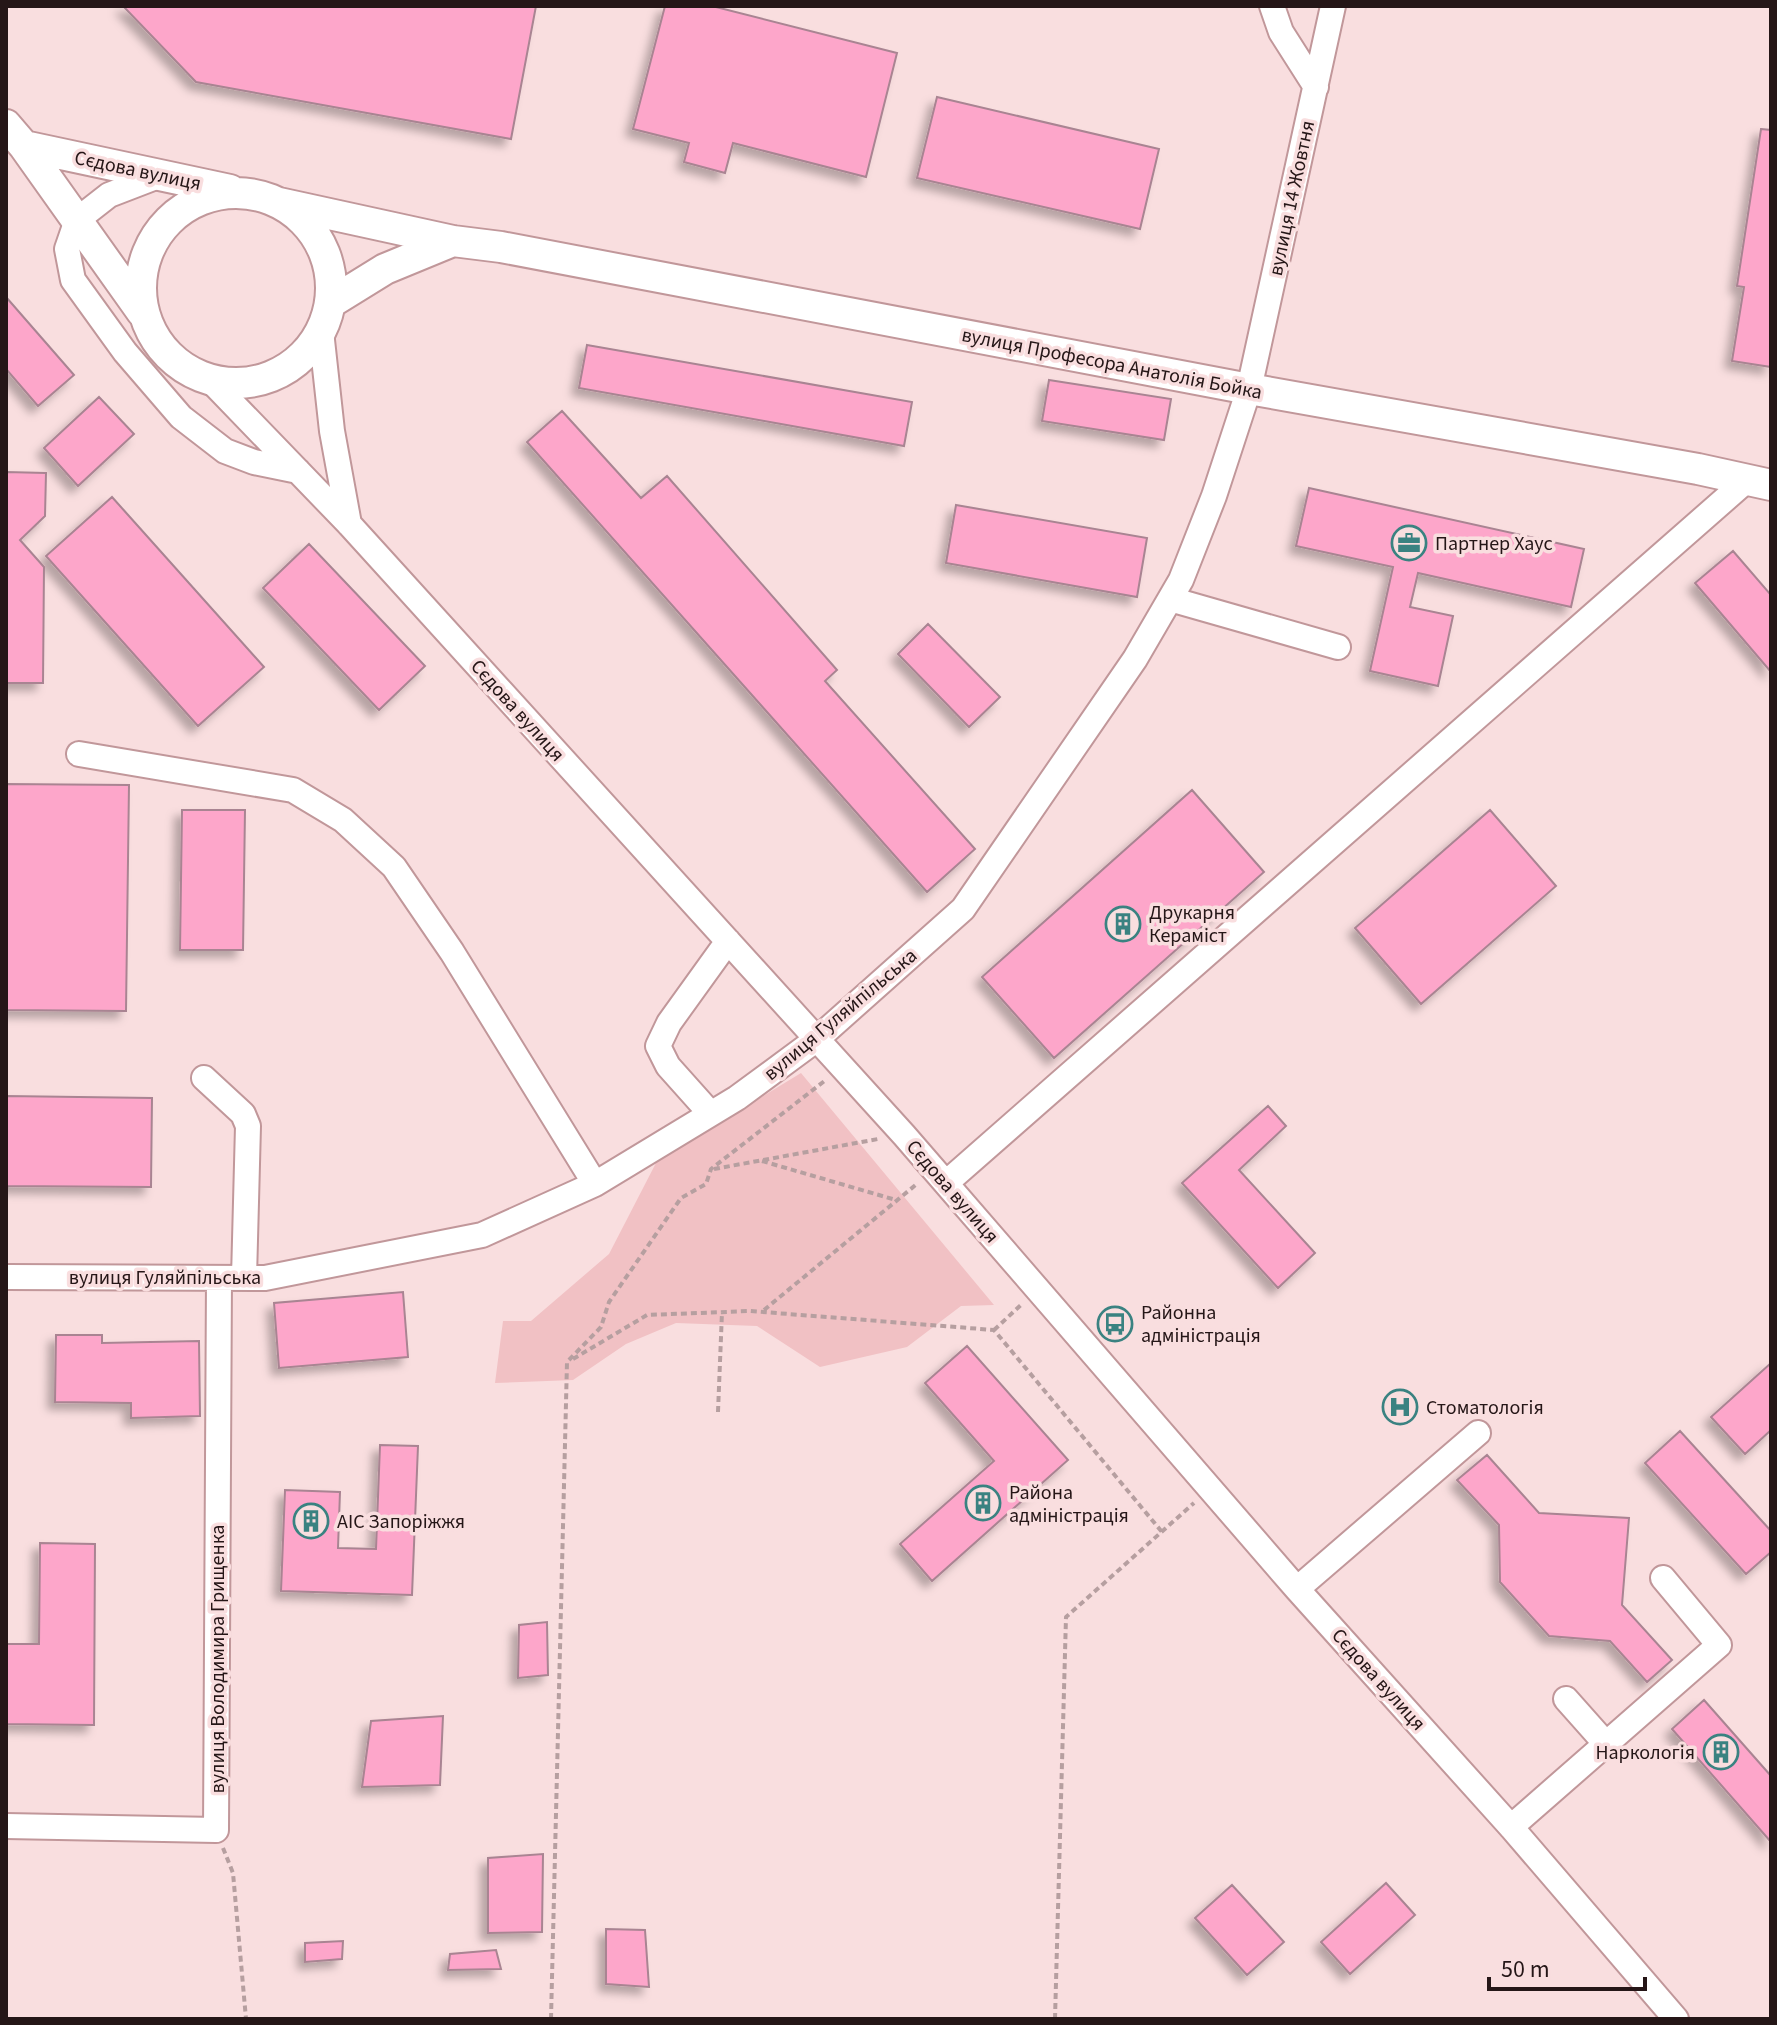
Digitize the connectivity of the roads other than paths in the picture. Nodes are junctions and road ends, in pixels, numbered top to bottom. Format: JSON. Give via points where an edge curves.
{"nodes":[{"id":1,"x":1272,"y":6,"type":"edge"},
{"id":2,"x":1333,"y":6,"type":"edge"},
{"id":3,"x":1316,"y":87,"type":"junction"},
{"id":4,"x":15,"y":135,"type":"edge"},
{"id":5,"x":161,"y":175,"type":"junction"},
{"id":6,"x":265,"y":199,"type":"junction"},
{"id":7,"x":77,"y":220,"type":"junction"},
{"id":8,"x":453,"y":241,"type":"junction"},
{"id":9,"x":143,"y":314,"type":"junction"},
{"id":10,"x":326,"y":317,"type":"junction"},
{"id":11,"x":210,"y":380,"type":"junction"},
{"id":12,"x":1249,"y":389,"type":"junction"},
{"id":13,"x":298,"y":471,"type":"junction"},
{"id":14,"x":1764,"y":484,"type":"edge"},
{"id":15,"x":349,"y":524,"type":"junction"},
{"id":16,"x":1170,"y":599,"type":"junction"},
{"id":17,"x":1338,"y":647,"type":"dead end"},
{"id":18,"x":79,"y":754,"type":"dead end"},
{"id":19,"x":728,"y":941,"type":"junction"},
{"id":20,"x":817,"y":1039,"type":"junction"},
{"id":21,"x":204,"y":1078,"type":"dead end"},
{"id":22,"x":710,"y":1113,"type":"junction"},
{"id":23,"x":940,"y":1176,"type":"junction"},
{"id":24,"x":595,"y":1184,"type":"junction"},
{"id":25,"x":6,"y":1277,"type":"edge"},
{"id":26,"x":219,"y":1278,"type":"junction"},
{"id":27,"x":244,"y":1278,"type":"junction"},
{"id":28,"x":1478,"y":1433,"type":"dead end"},
{"id":29,"x":1663,"y":1578,"type":"dead end"},
{"id":30,"x":1297,"y":1589,"type":"junction"},
{"id":31,"x":1566,"y":1699,"type":"dead end"},
{"id":32,"x":1606,"y":1744,"type":"junction"},
{"id":33,"x":6,"y":1826,"type":"edge"},
{"id":34,"x":1511,"y":1827,"type":"junction"},
{"id":35,"x":1676,"y":2019,"type":"edge"}],
"edges":[{"from":1,"to":3,"type":"street","via":[[1281,32]]},
{"from":2,"to":3,"type":"street","name":"вулиця 14 Жовтня"},
{"from":3,"to":12,"type":"street","name":"вулиця 14 Жовтня"},
{"from":4,"to":5,"type":"main road","name":"Сєдова вулиця"},
{"from":4,"to":7,"type":"main road","name":"Сєдова вулиця"},
{"from":5,"to":6,"type":"main road","name":"Сєдова вулиця"},
{"from":5,"to":7,"type":"street","via":[[109,195]]},
{"from":6,"to":8,"type":"main road","name":"Сєдова вулиця"},
{"from":6,"to":9,"type":"main road","via":[[221,194],[192,203],[166,223],[145,261],[140,282]]},
{"from":6,"to":10,"type":"main road","via":[[303,221],[321,245],[330,273]]},
{"from":7,"to":9,"type":"main road","name":"Сєдова вулиця"},
{"from":7,"to":13,"type":"street","via":[[67,249],[73,280],[181,417],[225,451]]},
{"from":8,"to":10,"type":"main road","via":[[385,269]]},
{"from":8,"to":12,"type":"main road","name":"вулиця Професора Анатолія Бойка"},
{"from":9,"to":11,"type":"main road","via":[[157,344],[181,367]]},
{"from":10,"to":11,"type":"main road","via":[[302,358],[274,376],[243,384]]},
{"from":10,"to":15,"type":"street","via":[[332,431]]},
{"from":11,"to":13,"type":"street","name":"Сєдова вулиця"},
{"from":12,"to":14,"type":"main road","name":"вулиця Професора Анатолія Бойка"},
{"from":12,"to":16,"type":"street","name":"вулиця Гуляйпільська","via":[[1214,496]]},
{"from":13,"to":15,"type":"street","name":"Сєдова вулиця"},
{"from":14,"to":23,"type":"street"},
{"from":15,"to":19,"type":"street","name":"Сєдова вулиця"},
{"from":16,"to":17,"type":"street"},
{"from":16,"to":20,"type":"street","name":"вулиця Гуляйпільська","via":[[1135,659],[963,909]]},
{"from":18,"to":24,"type":"street","via":[[293,790],[343,820],[394,867]]},
{"from":19,"to":20,"type":"street","name":"Сєдова вулиця"},
{"from":19,"to":22,"type":"street","via":[[658,1046],[668,1066]]},
{"from":20,"to":22,"type":"street","name":"вулиця Гуляйпільська"},
{"from":20,"to":23,"type":"street","name":"Сєдова вулиця"},
{"from":21,"to":27,"type":"street","via":[[243,1114],[248,1126]]},
{"from":22,"to":24,"type":"street","name":"вулиця Гуляйпільська"},
{"from":23,"to":30,"type":"street","name":"Сєдова вулиця"},
{"from":24,"to":27,"type":"street","name":"вулиця Гуляйпільська","via":[[482,1235]]},
{"from":25,"to":26,"type":"street","name":"вулиця Гуляйпільська"},
{"from":26,"to":27,"type":"street","name":"вулиця Гуляйпільська"},
{"from":26,"to":33,"type":"street","name":"вулиця Володимира Грищенка","via":[[216,1830]]},
{"from":28,"to":30,"type":"street"},
{"from":29,"to":32,"type":"street","via":[[1719,1645]]},
{"from":30,"to":34,"type":"street","name":"Сєдова вулиця"},
{"from":31,"to":32,"type":"street"},
{"from":32,"to":34,"type":"street"},
{"from":34,"to":35,"type":"street","name":"Сєдова вулиця"}]}
